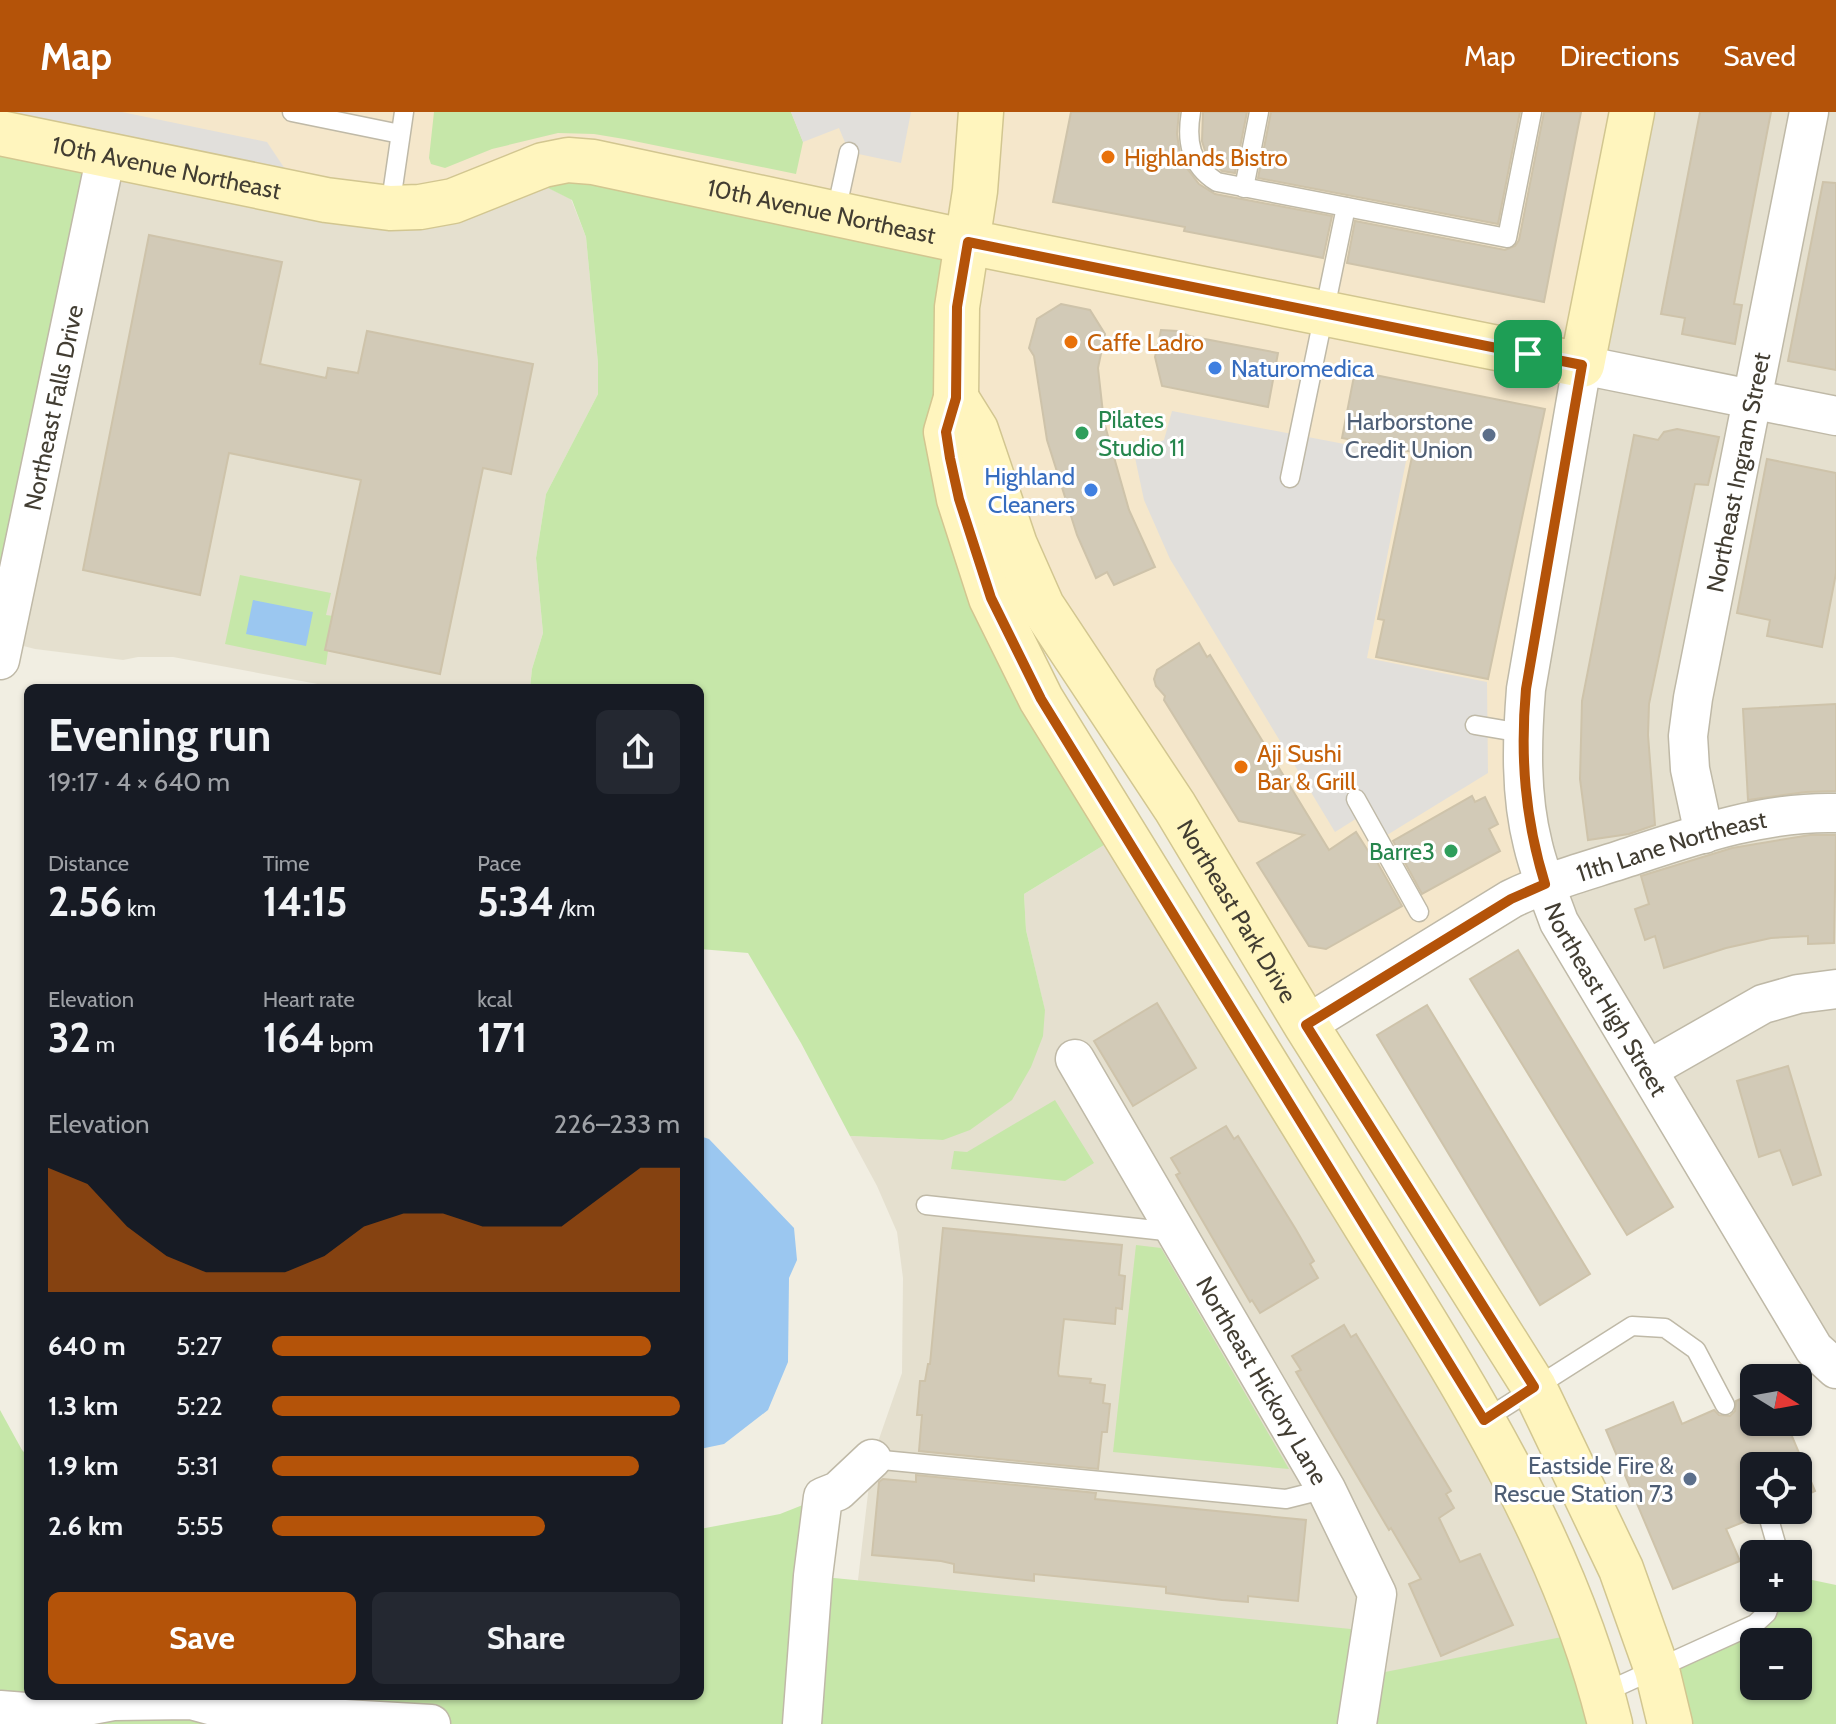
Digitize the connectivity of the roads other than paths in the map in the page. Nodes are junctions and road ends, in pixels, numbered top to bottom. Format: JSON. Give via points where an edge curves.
{"nodes":[{"id":1,"x":404,"y":112,"type":"edge"},
{"id":2,"x":981,"y":112,"type":"edge"},
{"id":3,"x":998,"y":112,"type":"edge"},
{"id":4,"x":1191,"y":112,"type":"edge"},
{"id":5,"x":1259,"y":112,"type":"edge"},
{"id":6,"x":1532,"y":112,"type":"edge"},
{"id":7,"x":1632,"y":112,"type":"edge"},
{"id":8,"x":1809,"y":112,"type":"edge"},
{"id":9,"x":305,"y":113,"type":"edge"},
{"id":10,"x":0,"y":133,"type":"edge"},
{"id":11,"x":400,"y":134,"type":"junction"},
{"id":12,"x":849,"y":152,"type":"dead end"},
{"id":13,"x":106,"y":155,"type":"junction"},
{"id":14,"x":1244,"y":188,"type":"junction"},
{"id":15,"x":975,"y":191,"type":"junction"},
{"id":16,"x":1346,"y":207,"type":"junction"},
{"id":17,"x":390,"y":208,"type":"junction"},
{"id":18,"x":836,"y":212,"type":"junction"},
{"id":19,"x":968,"y":242,"type":"junction"},
{"id":20,"x":1324,"y":314,"type":"junction"},
{"id":21,"x":1582,"y":365,"type":"junction"},
{"id":22,"x":956,"y":398,"type":"junction"},
{"id":23,"x":1751,"y":399,"type":"junction"},
{"id":24,"x":1836,"y":416,"type":"edge"},
{"id":25,"x":1290,"y":478,"type":"dead end"},
{"id":26,"x":0,"y":660,"type":"edge"},
{"id":27,"x":1475,"y":725,"type":"dead end"},
{"id":28,"x":1522,"y":733,"type":"junction"},
{"id":29,"x":1356,"y":799,"type":"dead end"},
{"id":30,"x":1836,"y":813,"type":"edge"},
{"id":31,"x":1704,"y":834,"type":"junction"},
{"id":32,"x":1545,"y":884,"type":"junction"},
{"id":33,"x":1419,"y":912,"type":"dead end"},
{"id":34,"x":1836,"y":989,"type":"edge"},
{"id":35,"x":1306,"y":1025,"type":"junction"},
{"id":36,"x":1075,"y":1059,"type":"dead end"},
{"id":37,"x":1649,"y":1069,"type":"junction"},
{"id":38,"x":926,"y":1205,"type":"dead end"},
{"id":39,"x":1177,"y":1233,"type":"junction"},
{"id":40,"x":1836,"y":1369,"type":"edge"},
{"id":41,"x":1534,"y":1387,"type":"junction"},
{"id":42,"x":1725,"y":1405,"type":"dead end"},
{"id":43,"x":1484,"y":1420,"type":"junction"},
{"id":44,"x":872,"y":1459,"type":"joint"},
{"id":45,"x":1326,"y":1489,"type":"junction"},
{"id":46,"x":1767,"y":1612,"type":"edge"},
{"id":47,"x":1657,"y":1670,"type":"junction"},
{"id":48,"x":1606,"y":1709,"type":"edge"},
{"id":49,"x":0,"y":1710,"type":"edge"},
{"id":50,"x":431,"y":1724,"type":"edge"},
{"id":51,"x":802,"y":1724,"type":"edge"},
{"id":52,"x":1357,"y":1724,"type":"edge"},
{"id":53,"x":1670,"y":1724,"type":"edge"}],
"edges":[{"from":1,"to":11,"type":"lane"},
{"from":2,"to":15,"type":"street"},
{"from":3,"to":15,"type":"street"},
{"from":4,"to":14,"type":"lane","via":[[1189,147],[1198,165],[1217,182]]},
{"from":5,"to":14,"type":"lane"},
{"from":6,"to":16,"type":"lane","via":[[1507,238]]},
{"from":7,"to":21,"type":"street","name":"Northeast High Street"},
{"from":8,"to":23,"type":"street","name":"Northeast Ingram Street"},
{"from":9,"to":11,"type":"lane"},
{"from":10,"to":13,"type":"street","name":"10th Avenue Northeast"},
{"from":11,"to":17,"type":"lane"},
{"from":12,"to":18,"type":"lane"},
{"from":13,"to":17,"type":"street","name":"10th Avenue Northeast"},
{"from":13,"to":26,"type":"street","name":"Northeast Falls Drive"},
{"from":14,"to":16,"type":"lane"},
{"from":15,"to":19,"type":"street"},
{"from":16,"to":20,"type":"lane"},
{"from":17,"to":18,"type":"street","name":"10th Avenue Northeast","via":[[453,201],[568,160]]},
{"from":18,"to":19,"type":"street","name":"10th Avenue Northeast"},
{"from":19,"to":20,"type":"street","name":"10th Avenue Northeast"},
{"from":19,"to":22,"type":"street","via":[[957,307]]},
{"from":20,"to":21,"type":"street","name":"10th Avenue Northeast"},
{"from":20,"to":25,"type":"lane"},
{"from":21,"to":23,"type":"street","name":"10th Avenue Northeast"},
{"from":21,"to":28,"type":"street","name":"Northeast High Street"},
{"from":22,"to":35,"type":"street","name":"Northeast Park Drive","via":[[976,430],[1042,606],[1175,807]]},
{"from":22,"to":43,"type":"street","via":[[946,432],[959,499],[991,598],[1041,699]]},
{"from":23,"to":24,"type":"street","name":"10th Avenue Northeast"},
{"from":23,"to":31,"type":"street","name":"Northeast Ingram Street","via":[[1690,724],[1690,769]]},
{"from":27,"to":28,"type":"lane"},
{"from":28,"to":32,"type":"street","name":"Northeast High Street","via":[[1524,792]]},
{"from":29,"to":33,"type":"lane"},
{"from":30,"to":31,"type":"street","name":"11th Lane Northeast","via":[[1767,817]]},
{"from":31,"to":32,"type":"street","name":"11th Lane Northeast"},
{"from":32,"to":35,"type":"street","name":"11th Lane Northeast","via":[[1511,899]]},
{"from":32,"to":37,"type":"street","name":"Northeast High Street","via":[[1559,922]]},
{"from":34,"to":37,"type":"street","via":[[1763,1004]]},
{"from":35,"to":41,"type":"street","name":"Northeast Park Drive"},
{"from":36,"to":39,"type":"street","name":"Northeast Hickory Lane"},
{"from":37,"to":40,"type":"street","name":"Northeast High Street","via":[[1814,1349]]},
{"from":38,"to":39,"type":"lane"},
{"from":39,"to":45,"type":"street","name":"Northeast Hickory Lane"},
{"from":41,"to":42,"type":"lane","via":[[1632,1326],[1665,1328],[1696,1350]]},
{"from":41,"to":43,"type":"lane"},
{"from":41,"to":47,"type":"street","name":"Northeast Park Drive","via":[[1621,1569]]},
{"from":43,"to":48,"type":"street","via":[[1564,1580]]},
{"from":44,"to":45,"type":"lane","via":[[1286,1499]]},
{"from":44,"to":51,"type":"street","via":[[838,1491],[823,1497]]},
{"from":45,"to":52,"type":"street","name":"Northeast Hickory Lane","via":[[1377,1594]]},
{"from":46,"to":47,"type":"lane","via":[[1755,1624]]},
{"from":47,"to":48,"type":"lane"},
{"from":47,"to":53,"type":"street","name":"Northeast Park Drive"},
{"from":49,"to":50,"type":"street","via":[[38,1713],[113,1701],[191,1700],[258,1714]]}]}
